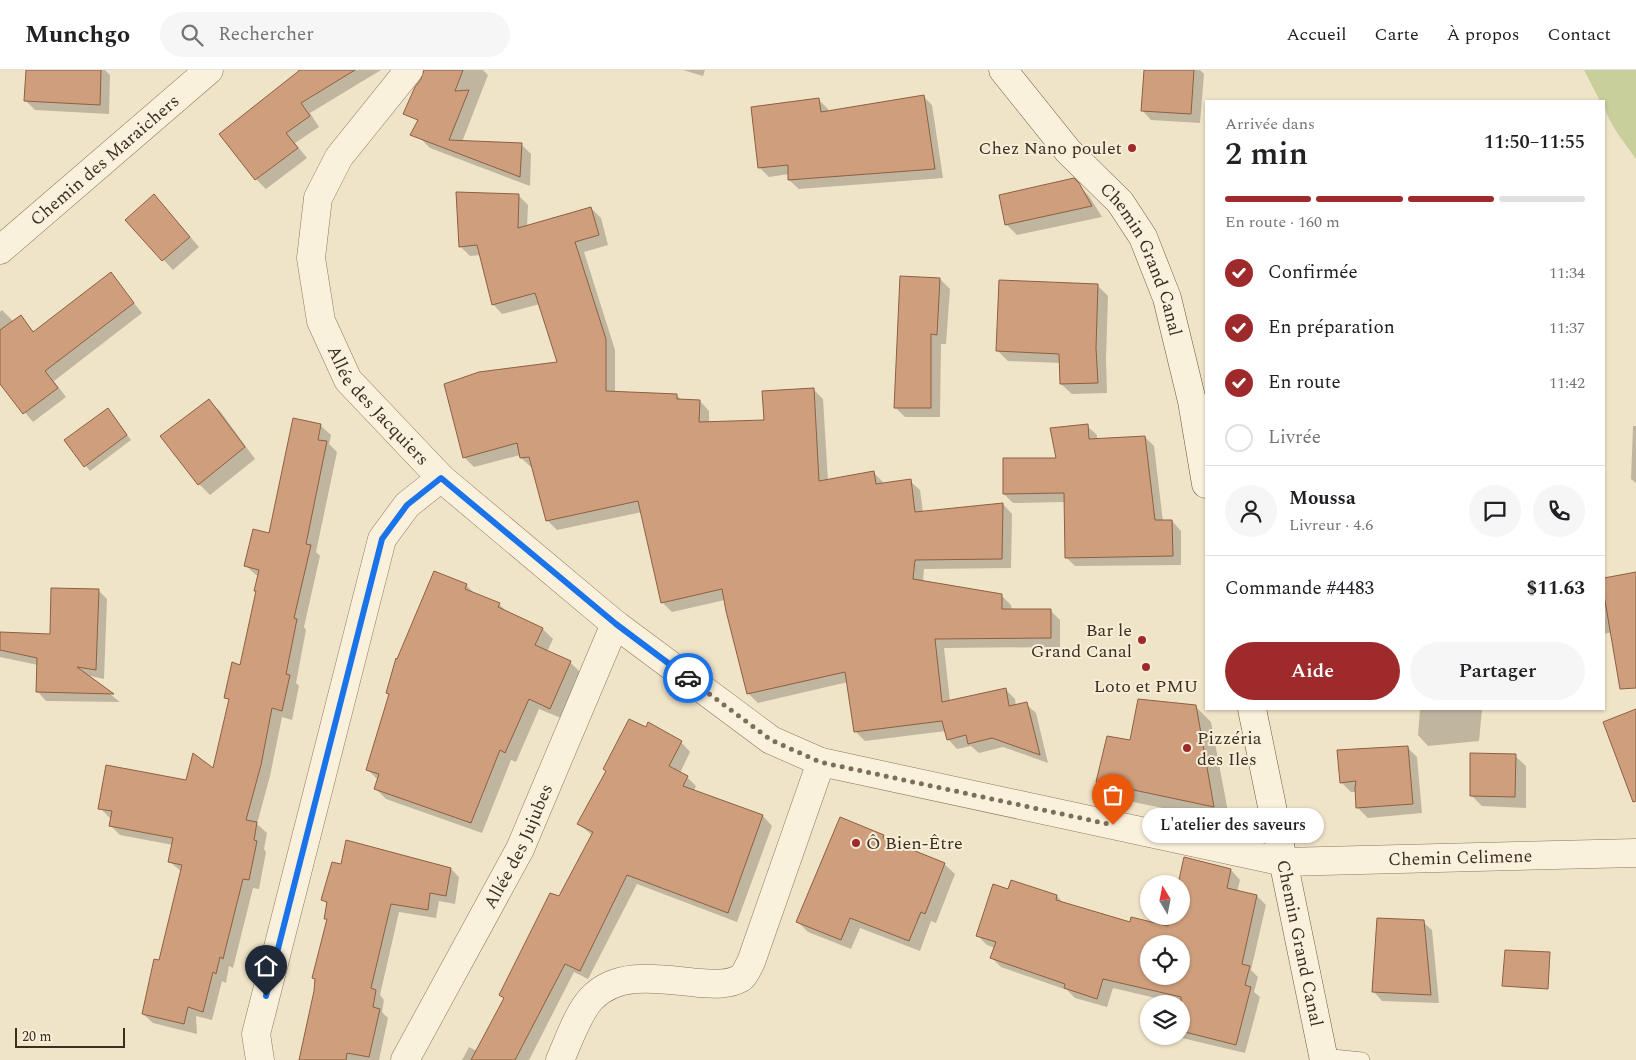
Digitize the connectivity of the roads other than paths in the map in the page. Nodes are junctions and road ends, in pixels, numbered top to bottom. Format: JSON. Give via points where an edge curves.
{"nodes":[{"id":1,"x":209,"y":70,"type":"edge"},
{"id":2,"x":409,"y":70,"type":"edge"},
{"id":3,"x":1004,"y":70,"type":"edge"},
{"id":4,"x":0,"y":250,"type":"edge"},
{"id":5,"x":441,"y":478,"type":"junction"},
{"id":6,"x":1205,"y":478,"type":"edge"},
{"id":7,"x":616,"y":624,"type":"junction"},
{"id":8,"x":1252,"y":710,"type":"edge"},
{"id":9,"x":820,"y":762,"type":"junction"},
{"id":10,"x":1636,"y":853,"type":"edge"},
{"id":11,"x":1284,"y":862,"type":"junction"},
{"id":12,"x":1323,"y":1058,"type":"edge"},
{"id":13,"x":260,"y":1060,"type":"edge"},
{"id":14,"x":405,"y":1060,"type":"edge"},
{"id":15,"x":560,"y":1060,"type":"edge"},
{"id":16,"x":1362,"y":1060,"type":"edge"}],
"edges":[{"from":1,"to":4,"type":"street","name":"Chemin des Maraichers"},
{"from":2,"to":5,"type":"street","name":"Allée des Jacquiers","via":[[339,157],[318,198],[311,258],[321,321],[348,380]]},
{"from":3,"to":6,"type":"street","name":"Chemin Grand Canal","via":[[1068,151],[1120,202],[1143,237],[1167,298],[1192,401]]},
{"from":5,"to":7,"type":"street","name":"Allée des Jacquiers"},
{"from":5,"to":13,"type":"street","via":[[407,505],[382,539],[256,1034]]},
{"from":7,"to":9,"type":"street","name":"Allée des Jacquiers","via":[[771,740]]},
{"from":7,"to":14,"type":"street","name":"Allée des Jujubes","via":[[520,849]]},
{"from":8,"to":11,"type":"street","name":"Chemin Grand Canal"},
{"from":9,"to":11,"type":"street","name":"Allée des Jacquiers"},
{"from":9,"to":15,"type":"street","via":[[752,962],[742,977],[728,983],[710,984],[638,978],[606,987],[591,999]]},
{"from":10,"to":11,"type":"street","name":"Chemin Celimene"},
{"from":11,"to":12,"type":"street","name":"Chemin Grand Canal"},
{"from":12,"to":16,"type":"lane"}]}
